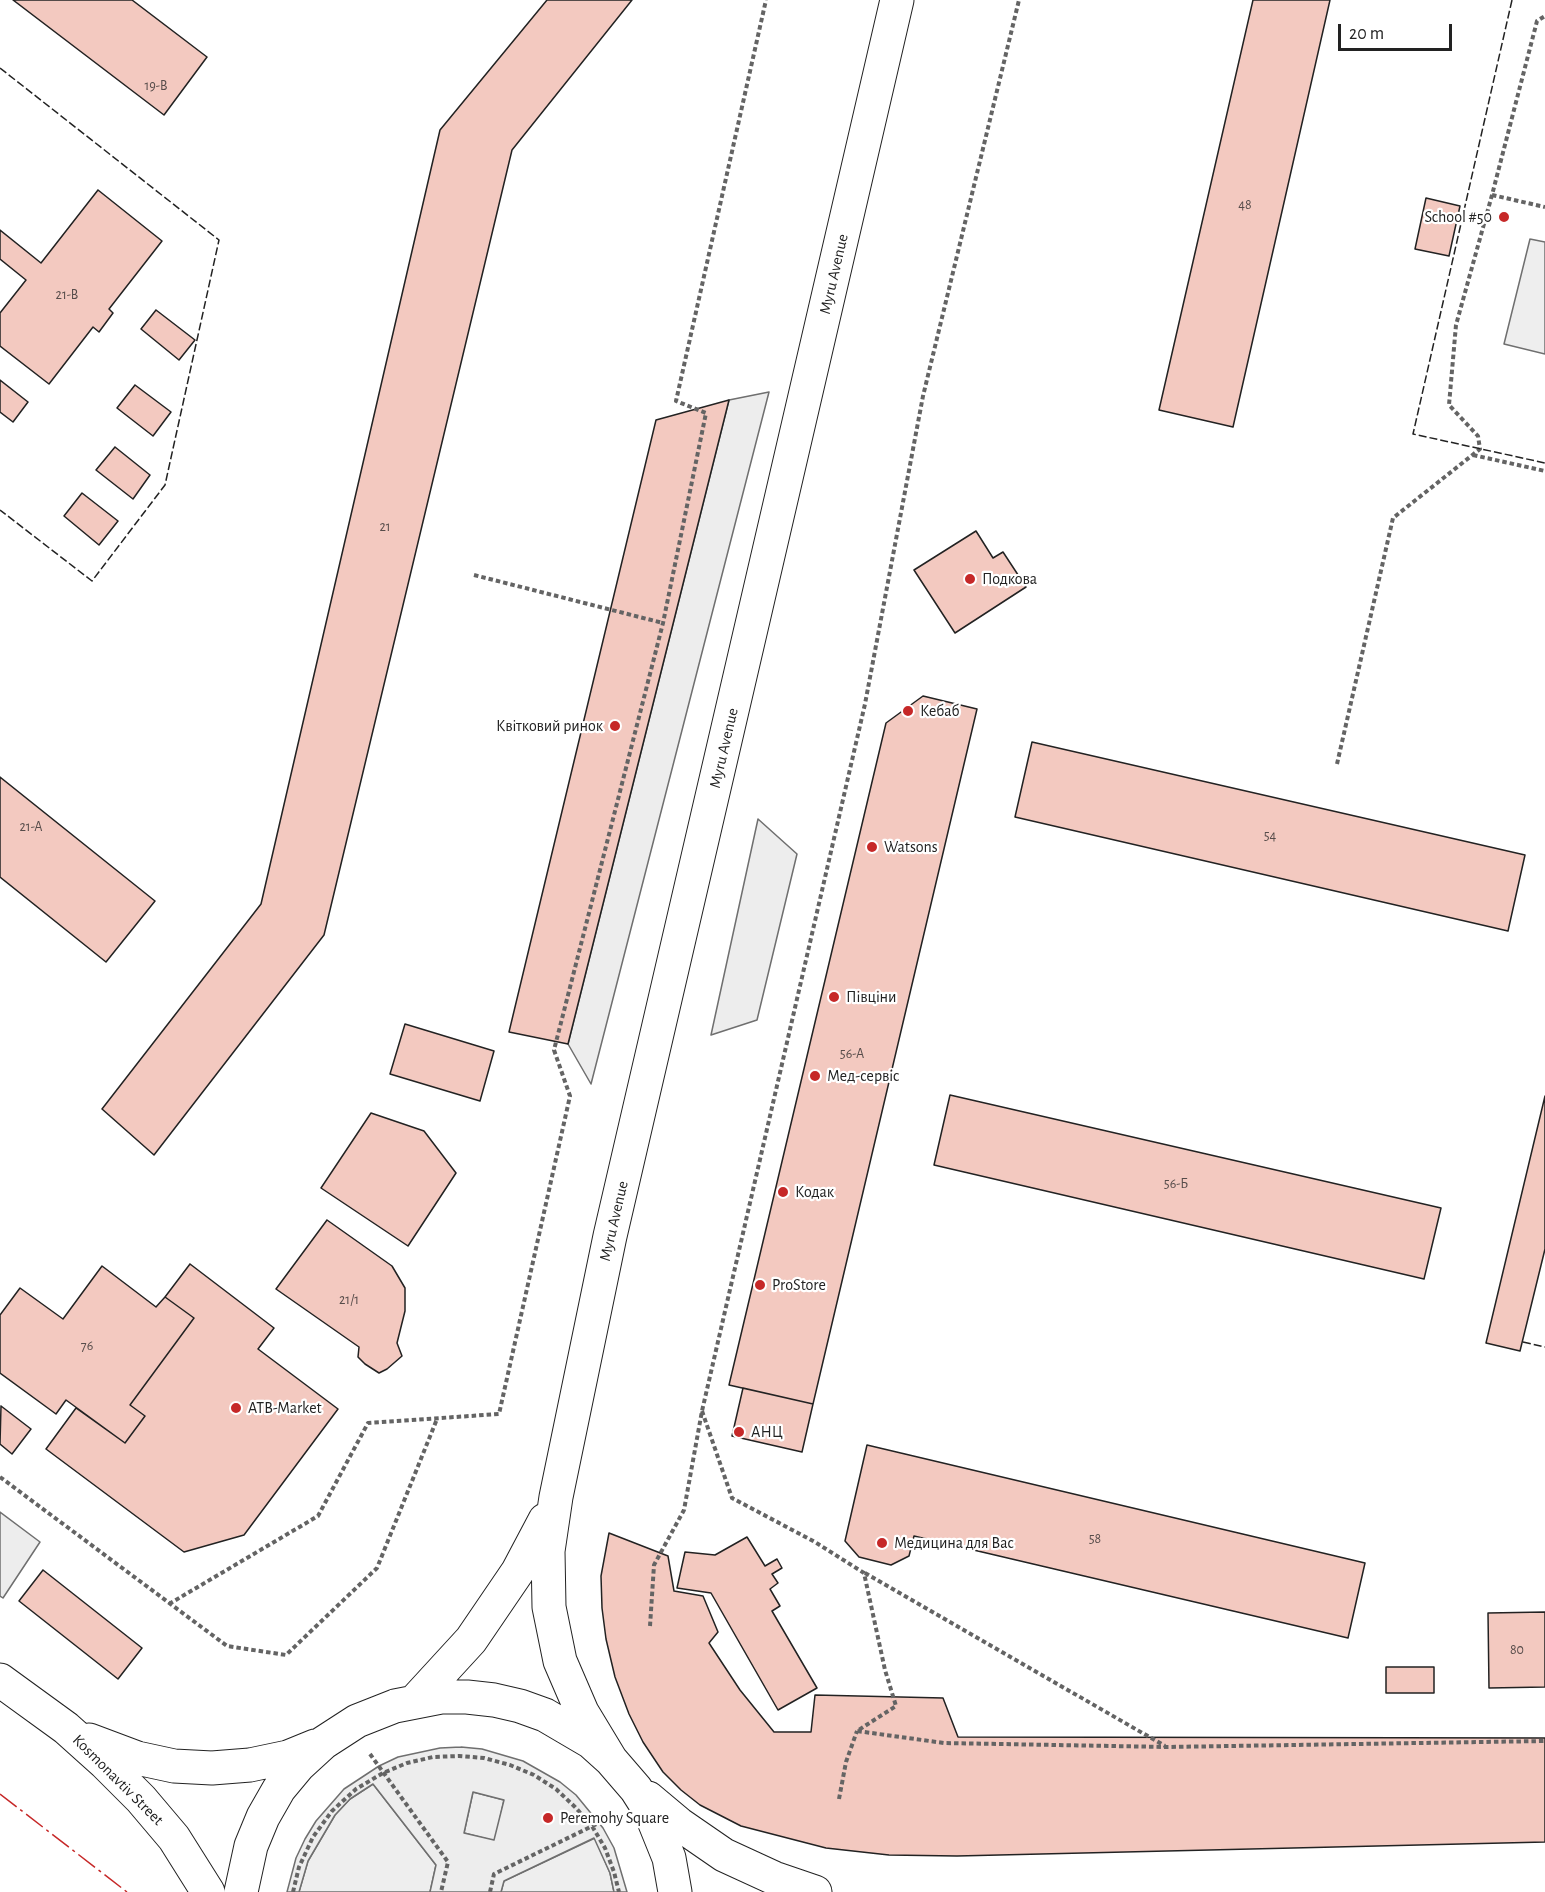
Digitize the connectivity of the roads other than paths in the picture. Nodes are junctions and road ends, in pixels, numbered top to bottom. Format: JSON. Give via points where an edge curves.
{"nodes":[{"id":1,"x":897,"y":0,"type":"edge"},
{"id":2,"x":556,"y":1497,"type":"junction"},
{"id":3,"x":0,"y":1680,"type":"edge"},
{"id":4,"x":415,"y":1701,"type":"junction"},
{"id":5,"x":66,"y":1728,"type":"junction"},
{"id":6,"x":323,"y":1743,"type":"junction"},
{"id":7,"x":611,"y":1760,"type":"junction"},
{"id":8,"x":640,"y":1794,"type":"junction"},
{"id":9,"x":208,"y":1892,"type":"edge"},
{"id":10,"x":242,"y":1892,"type":"edge"},
{"id":11,"x":675,"y":1892,"type":"edge"},
{"id":12,"x":815,"y":1892,"type":"edge"}],
"edges":[{"from":1,"to":2,"type":"main road","name":"Myru Avenue","via":[[610,1236]]},
{"from":2,"to":4,"type":"main road","name":"Myru Avenue","via":[[518,1571],[471,1640]]},
{"from":2,"to":7,"type":"main road","name":"Myru Avenue","via":[[548,1551],[549,1607],[560,1661],[582,1712]]},
{"from":3,"to":5,"type":"main road","name":"Kosmonavtiv Street"},
{"from":4,"to":6,"type":"main road","via":[[376,1713]]},
{"from":4,"to":7,"type":"main road","via":[[467,1697],[520,1706],[569,1727]]},
{"from":5,"to":6,"type":"main road","name":"Kosmonavtiv Street","via":[[101,1746],[174,1766],[250,1766]]},
{"from":5,"to":9,"type":"main road","name":"Kosmonavtiv Street","via":[[141,1798],[174,1838]]},
{"from":6,"to":10,"type":"main road","via":[[279,1789],[263,1816],[251,1846]]},
{"from":7,"to":8,"type":"main road"},
{"from":8,"to":11,"type":"main road","via":[[661,1834]]},
{"from":8,"to":12,"type":"main road","via":[[724,1855]]}]}
